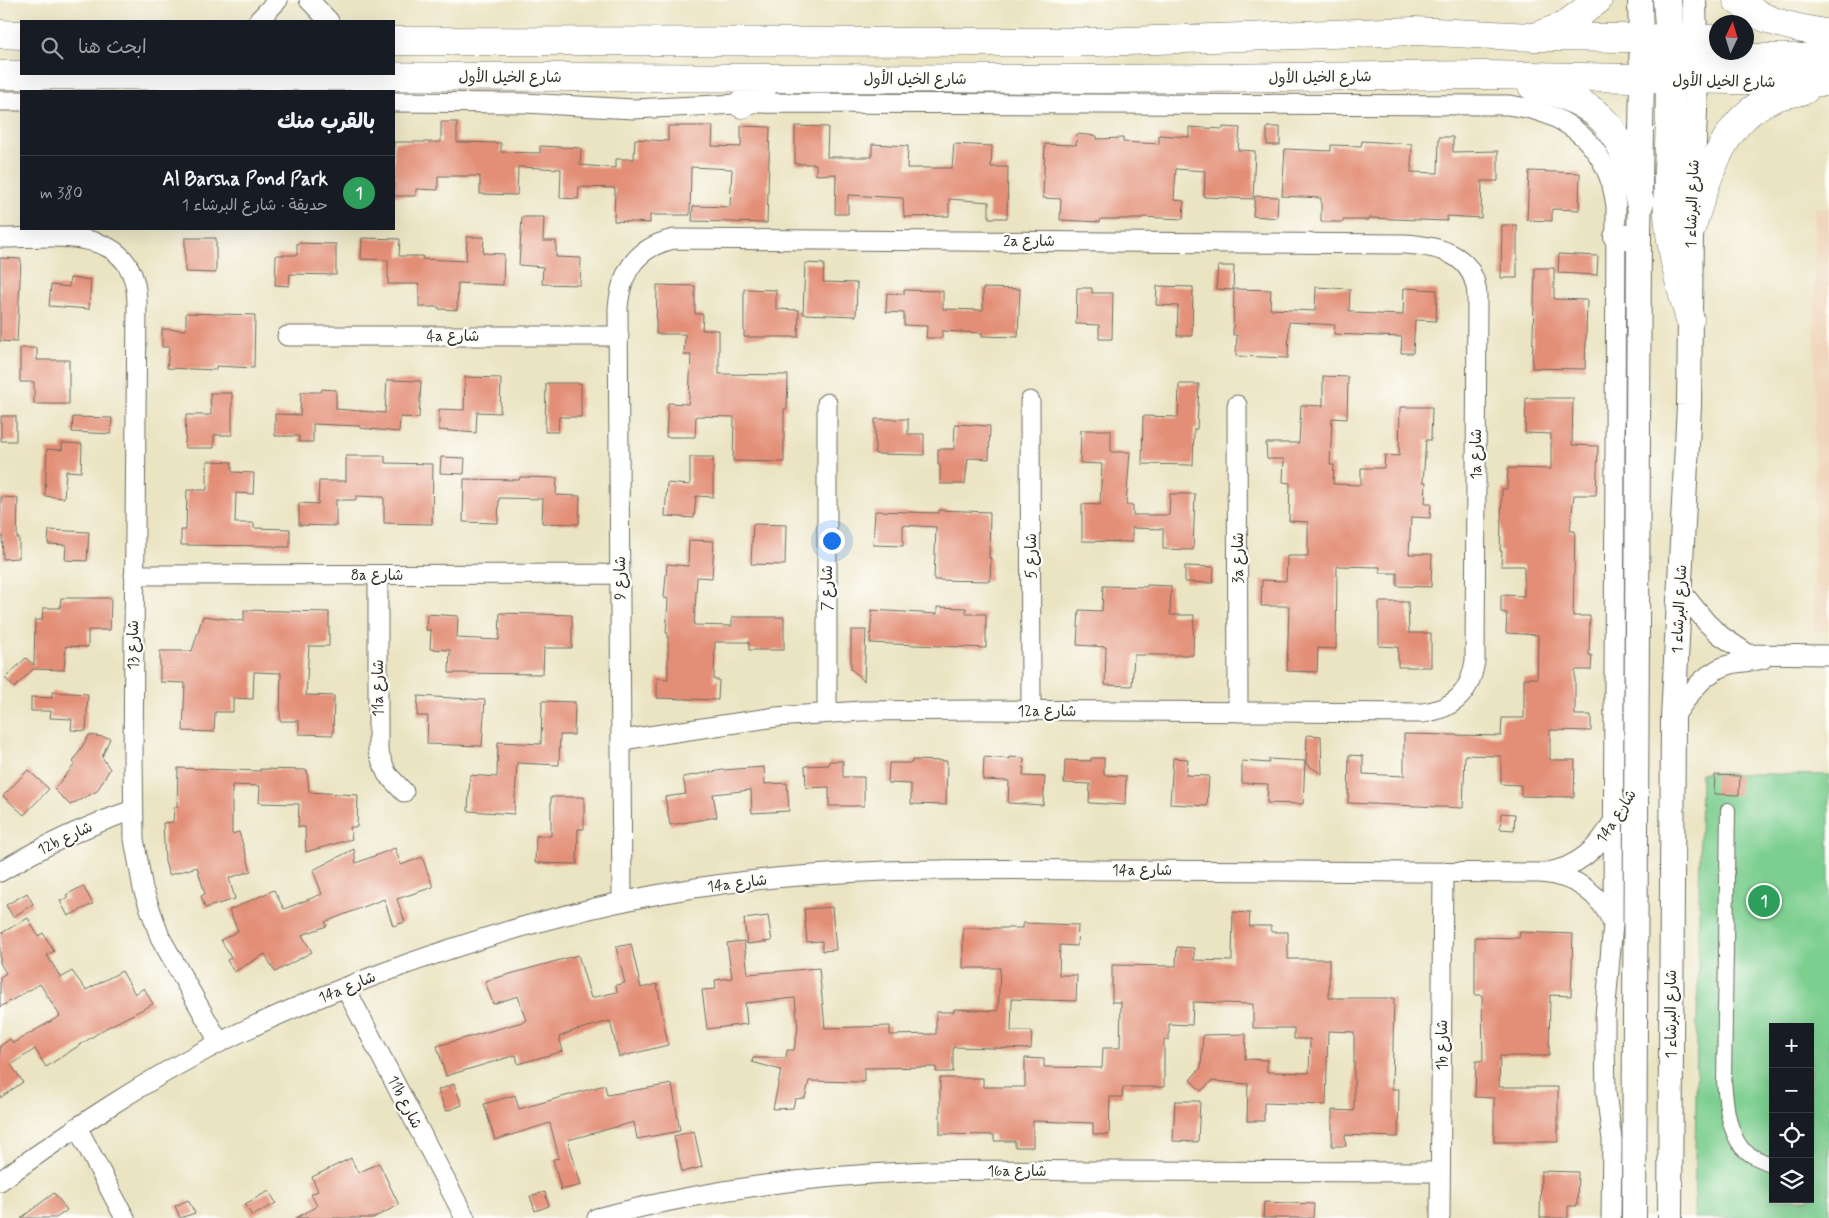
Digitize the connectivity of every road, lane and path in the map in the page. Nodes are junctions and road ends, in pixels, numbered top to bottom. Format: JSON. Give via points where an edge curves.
{"nodes":[{"id":1,"x":278,"y":0,"type":"edge"},
{"id":2,"x":309,"y":0,"type":"edge"},
{"id":3,"x":1598,"y":0,"type":"edge"},
{"id":4,"x":1640,"y":0,"type":"edge"},
{"id":5,"x":1667,"y":0,"type":"edge"},
{"id":6,"x":1694,"y":0,"type":"edge"},
{"id":7,"x":1737,"y":0,"type":"edge"},
{"id":8,"x":259,"y":20,"type":"edge"},
{"id":9,"x":327,"y":20,"type":"edge"},
{"id":10,"x":0,"y":34,"type":"edge"},
{"id":11,"x":1829,"y":34,"type":"edge"},
{"id":12,"x":20,"y":35,"type":"edge"},
{"id":13,"x":1534,"y":37,"type":"junction"},
{"id":14,"x":1754,"y":39,"type":"edge"},
{"id":15,"x":1829,"y":39,"type":"edge"},
{"id":16,"x":395,"y":41,"type":"edge"},
{"id":17,"x":1673,"y":58,"type":"edge"},
{"id":18,"x":1829,"y":58,"type":"edge"},
{"id":19,"x":0,"y":75,"type":"edge"},
{"id":20,"x":1417,"y":76,"type":"junction"},
{"id":21,"x":1487,"y":76,"type":"junction"},
{"id":22,"x":771,"y":78,"type":"junction"},
{"id":23,"x":1829,"y":84,"type":"edge"},
{"id":24,"x":0,"y":101,"type":"edge"},
{"id":25,"x":20,"y":101,"type":"edge"},
{"id":26,"x":395,"y":102,"type":"edge"},
{"id":27,"x":742,"y":104,"type":"junction"},
{"id":28,"x":1640,"y":202,"type":"junction"},
{"id":29,"x":1691,"y":229,"type":"junction"},
{"id":30,"x":1628,"y":237,"type":"junction"},
{"id":31,"x":0,"y":238,"type":"edge"},
{"id":32,"x":1427,"y":246,"type":"joint"},
{"id":33,"x":636,"y":258,"type":"joint"},
{"id":34,"x":1690,"y":319,"type":"junction"},
{"id":35,"x":287,"y":336,"type":"dead end"},
{"id":36,"x":619,"y":336,"type":"junction"},
{"id":37,"x":1030,"y":402,"type":"dead end"},
{"id":38,"x":826,"y":403,"type":"dead end"},
{"id":39,"x":1238,"y":405,"type":"dead end"},
{"id":40,"x":620,"y":574,"type":"junction"},
{"id":41,"x":134,"y":575,"type":"junction"},
{"id":42,"x":378,"y":575,"type":"junction"},
{"id":43,"x":1680,"y":590,"type":"junction"},
{"id":44,"x":1777,"y":655,"type":"junction"},
{"id":45,"x":1829,"y":655,"type":"edge"},
{"id":46,"x":1466,"y":690,"type":"joint"},
{"id":47,"x":1031,"y":710,"type":"junction"},
{"id":48,"x":1238,"y":712,"type":"junction"},
{"id":49,"x":827,"y":713,"type":"junction"},
{"id":50,"x":1673,"y":718,"type":"junction"},
{"id":51,"x":622,"y":740,"type":"junction"},
{"id":52,"x":1637,"y":783,"type":"junction"},
{"id":53,"x":404,"y":792,"type":"dead end"},
{"id":54,"x":133,"y":810,"type":"junction"},
{"id":55,"x":1728,"y":810,"type":"dead end"},
{"id":56,"x":1614,"y":821,"type":"junction"},
{"id":57,"x":2,"y":868,"type":"edge"},
{"id":58,"x":1443,"y":872,"type":"junction"},
{"id":59,"x":1541,"y":873,"type":"junction"},
{"id":60,"x":622,"y":901,"type":"junction"},
{"id":61,"x":1613,"y":924,"type":"junction"},
{"id":62,"x":345,"y":987,"type":"junction"},
{"id":63,"x":219,"y":1042,"type":"junction"},
{"id":64,"x":77,"y":1127,"type":"junction"},
{"id":65,"x":1769,"y":1163,"type":"edge"},
{"id":66,"x":1440,"y":1172,"type":"junction"},
{"id":67,"x":0,"y":1180,"type":"edge"},
{"id":68,"x":125,"y":1218,"type":"edge"},
{"id":69,"x":465,"y":1218,"type":"edge"},
{"id":70,"x":597,"y":1218,"type":"edge"},
{"id":71,"x":1440,"y":1218,"type":"edge"},
{"id":72,"x":1611,"y":1218,"type":"edge"},
{"id":73,"x":1634,"y":1218,"type":"edge"},
{"id":74,"x":1670,"y":1218,"type":"edge"}],
"edges":[{"from":1,"to":8,"type":"street"},
{"from":2,"to":9,"type":"street"},
{"from":3,"to":13,"type":"main road","via":[[1564,26]]},
{"from":4,"to":17,"type":"street","name":"شارع البرشاء 1"},
{"from":5,"to":17,"type":"main road"},
{"from":6,"to":17,"type":"street","name":"شارع البرشاء 1"},
{"from":7,"to":11,"type":"main road","via":[[1764,19]]},
{"from":10,"to":12,"type":"main road"},
{"from":13,"to":16,"type":"main road","name":"شارع الخيل الأول","via":[[1415,31],[1098,42]]},
{"from":13,"to":17,"type":"main road","name":"شارع الخيل الأول"},
{"from":14,"to":15,"type":"main road"},
{"from":17,"to":18,"type":"main road"},
{"from":17,"to":20,"type":"main road","via":[[1468,62],[1451,64]]},
{"from":17,"to":21,"type":"main road","name":"شارع الخيل الأول"},
{"from":17,"to":23,"type":"main road","name":"شارع الخيل الأول"},
{"from":17,"to":28,"type":"street","name":"شارع البرشاء 1"},
{"from":17,"to":29,"type":"street","name":"شارع البرشاء 1"},
{"from":17,"to":34,"type":"main road","via":[[1669,221],[1675,266]]},
{"from":19,"to":22,"type":"main road","name":"شارع الخيل الأول"},
{"from":20,"to":21,"type":"main road","name":"شارع الخيل الأول"},
{"from":20,"to":22,"type":"main road","name":"شارع الخيل الأول"},
{"from":21,"to":28,"type":"main road","via":[[1557,92],[1577,100],[1603,119],[1623,148]]},
{"from":22,"to":27,"type":"main road"},
{"from":23,"to":29,"type":"main road","via":[[1781,95],[1755,107],[1737,122],[1714,160]]},
{"from":24,"to":25,"type":"street"},
{"from":26,"to":27,"type":"street","via":[[524,102],[633,109]]},
{"from":27,"to":30,"type":"street","via":[[1522,107],[1562,121],[1585,137],[1606,169]]},
{"from":28,"to":30,"type":"street","name":"شارع البرشاء 1"},
{"from":29,"to":34,"type":"street","name":"شارع البرشاء 1"},
{"from":30,"to":52,"type":"street","name":"شارع البرشاء 1"},
{"from":30,"to":56,"type":"street","via":[[1614,584]]},
{"from":31,"to":41,"type":"street","name":"شارع 13","via":[[69,238],[102,243],[111,247],[132,271],[136,287]]},
{"from":32,"to":33,"type":"street","name":"2a شارع","via":[[674,239],[653,246]]},
{"from":32,"to":46,"type":"street","name":"1a شارع","via":[[1461,260],[1472,273],[1477,288],[1475,651],[1473,671]]},
{"from":33,"to":36,"type":"street","name":"شارع 9","via":[[619,294]]},
{"from":34,"to":43,"type":"street","name":"شارع البرشاء 1"},
{"from":35,"to":36,"type":"street","name":"4a شارع"},
{"from":36,"to":40,"type":"street","name":"شارع 9"},
{"from":37,"to":47,"type":"street","name":"شارع 5"},
{"from":38,"to":49,"type":"street","name":"شارع 7"},
{"from":39,"to":48,"type":"street","name":"3a شارع"},
{"from":40,"to":42,"type":"street","name":"8a شارع"},
{"from":40,"to":51,"type":"street","name":"شارع 9"},
{"from":41,"to":42,"type":"street","name":"8a شارع"},
{"from":41,"to":54,"type":"street","name":"شارع 13"},
{"from":42,"to":53,"type":"street","name":"11a شارع","via":[[378,751],[387,774]]},
{"from":43,"to":44,"type":"street","via":[[1707,623],[1733,646],[1748,654]]},
{"from":43,"to":50,"type":"street","name":"شارع البرشاء 1"},
{"from":44,"to":45,"type":"street"},
{"from":44,"to":50,"type":"street","via":[[1712,671],[1692,690]]},
{"from":46,"to":48,"type":"street","name":"12a شارع","via":[[1452,704],[1423,713]]},
{"from":47,"to":48,"type":"street","name":"12a شارع"},
{"from":47,"to":49,"type":"street","name":"12a شارع"},
{"from":49,"to":51,"type":"street","name":"12a شارع","via":[[724,724]]},
{"from":50,"to":74,"type":"street","name":"شارع البرشاء 1"},
{"from":51,"to":60,"type":"street","name":"شارع 9"},
{"from":52,"to":56,"type":"street","name":"14a شارع"},
{"from":52,"to":73,"type":"street","name":"شارع البرشاء 1"},
{"from":54,"to":57,"type":"street","name":"12b شارع","via":[[67,835]]},
{"from":54,"to":63,"type":"street","name":"شارع 13","via":[[138,864],[151,913],[172,960]]},
{"from":55,"to":65,"type":"street","via":[[1726,1109],[1743,1149]]},
{"from":56,"to":59,"type":"street","name":"14a شارع","via":[[1600,844],[1590,853],[1567,867]]},
{"from":56,"to":61,"type":"street"},
{"from":58,"to":59,"type":"street","name":"14a شارع"},
{"from":58,"to":60,"type":"street","name":"14a شارع","via":[[912,870],[794,876],[680,890]]},
{"from":58,"to":66,"type":"street","name":"1b شارع"},
{"from":59,"to":61,"type":"street","name":"14a شارع","via":[[1579,883],[1600,901]]},
{"from":60,"to":62,"type":"street","name":"14a شارع","via":[[494,935]]},
{"from":61,"to":72,"type":"street","via":[[1605,1016],[1606,1092],[1612,1140]]},
{"from":62,"to":63,"type":"street","name":"14a شارع"},
{"from":62,"to":69,"type":"street","name":"11b شارع"},
{"from":63,"to":64,"type":"street","name":"14a شارع"},
{"from":64,"to":67,"type":"street","name":"14a شارع"},
{"from":64,"to":68,"type":"street"},
{"from":66,"to":70,"type":"street","name":"16a شارع","via":[[987,1170],[876,1174],[719,1191]]},
{"from":66,"to":71,"type":"street","name":"1b شارع"}]}
